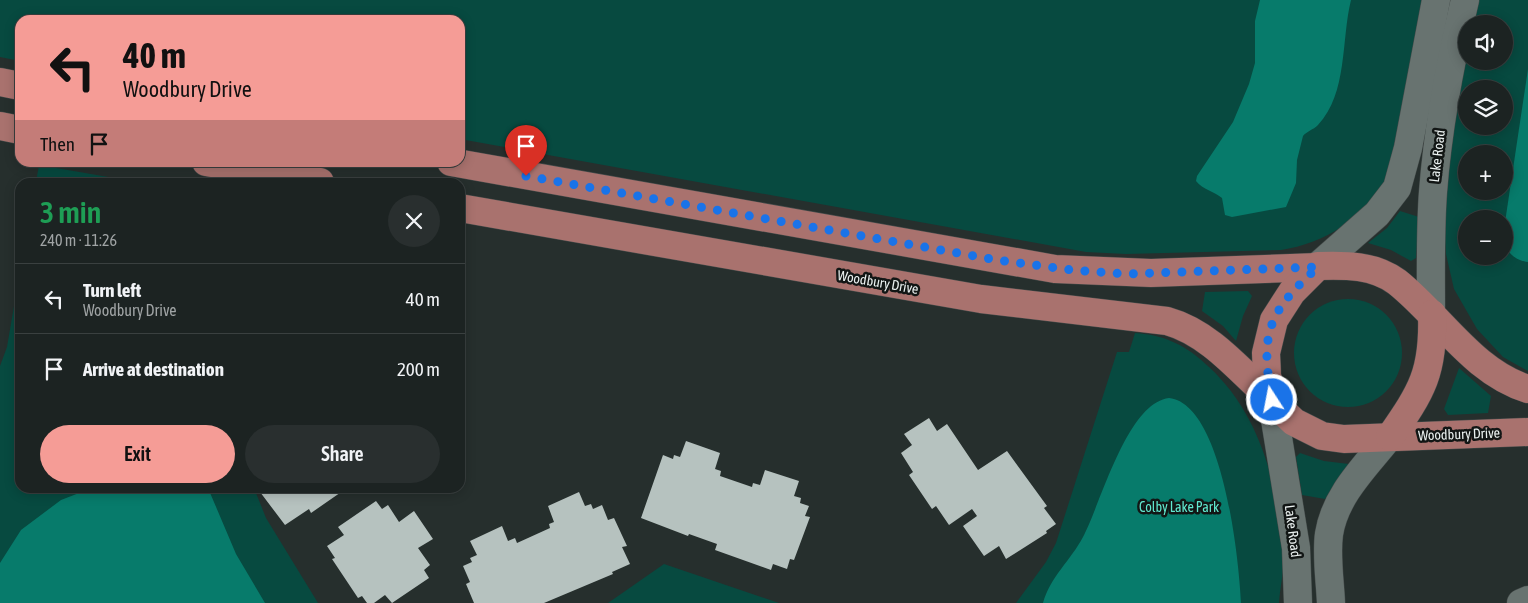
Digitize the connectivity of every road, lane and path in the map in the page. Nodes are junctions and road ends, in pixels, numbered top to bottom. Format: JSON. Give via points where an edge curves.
{"nodes":[{"id":1,"x":1436,"y":0,"type":"edge"},
{"id":2,"x":1464,"y":0,"type":"edge"},
{"id":3,"x":0,"y":82,"type":"edge"},
{"id":4,"x":15,"y":85,"type":"edge"},
{"id":5,"x":0,"y":126,"type":"edge"},
{"id":6,"x":15,"y":129,"type":"edge"},
{"id":7,"x":465,"y":164,"type":"edge"},
{"id":8,"x":234,"y":167,"type":"edge"},
{"id":9,"x":297,"y":178,"type":"edge"},
{"id":10,"x":465,"y":209,"type":"edge"},
{"id":11,"x":1318,"y":267,"type":"junction"},
{"id":12,"x":1432,"y":314,"type":"junction"},
{"id":13,"x":1528,"y":390,"type":"edge"},
{"id":14,"x":1272,"y":401,"type":"junction"},
{"id":15,"x":1528,"y":432,"type":"edge"},
{"id":16,"x":1390,"y":437,"type":"junction"},
{"id":17,"x":1528,"y":600,"type":"edge"},
{"id":18,"x":1298,"y":603,"type":"edge"},
{"id":19,"x":1331,"y":603,"type":"edge"},
{"id":20,"x":1521,"y":603,"type":"edge"}],
"edges":[{"from":1,"to":11,"type":"street","name":"Lake Road","via":[[1408,148],[1397,188],[1377,214]]},
{"from":2,"to":12,"type":"street","name":"Lake Road","via":[[1450,66],[1435,167]]},
{"from":3,"to":4,"type":"main road"},
{"from":5,"to":6,"type":"main road"},
{"from":7,"to":11,"type":"main road","via":[[1055,268],[1151,274]]},
{"from":8,"to":9,"type":"main road"},
{"from":10,"to":14,"type":"main road","name":"Woodbury Drive","via":[[981,299],[1167,321],[1202,338]]},
{"from":11,"to":12,"type":"main road","via":[[1352,266],[1386,275],[1408,290]]},
{"from":11,"to":14,"type":"main road","via":[[1287,298],[1271,328],[1266,361]]},
{"from":12,"to":13,"type":"main road","via":[[1486,366],[1508,382]]},
{"from":12,"to":16,"type":"main road","via":[[1432,348],[1426,378]]},
{"from":14,"to":16,"type":"main road","via":[[1299,426],[1322,436],[1344,439]]},
{"from":14,"to":18,"type":"street","name":"Lake Road","via":[[1296,548]]},
{"from":15,"to":16,"type":"main road","name":"Woodbury Drive"},
{"from":16,"to":19,"type":"street","via":[[1343,496],[1334,515],[1329,546]]},
{"from":17,"to":20,"type":"street"}]}
